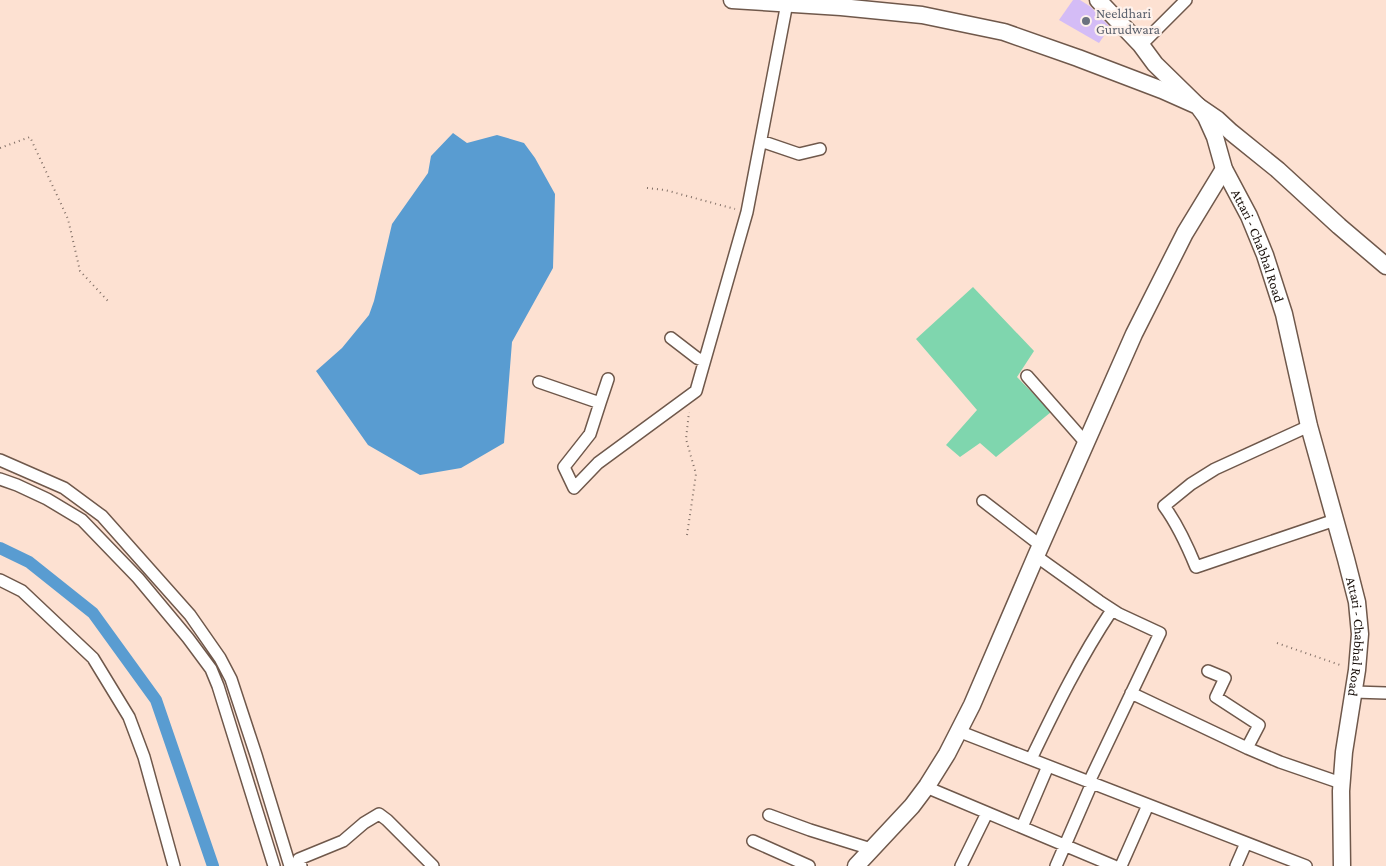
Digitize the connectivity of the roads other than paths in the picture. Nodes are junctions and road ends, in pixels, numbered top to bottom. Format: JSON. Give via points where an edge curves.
{"nodes":[{"id":1,"x":732,"y":0,"type":"edge"},
{"id":2,"x":1098,"y":0,"type":"edge"},
{"id":3,"x":1186,"y":0,"type":"edge"},
{"id":4,"x":791,"y":2,"type":"edge"},
{"id":5,"x":1141,"y":45,"type":"junction"},
{"id":6,"x":1198,"y":106,"type":"junction"},
{"id":7,"x":761,"y":142,"type":"junction"},
{"id":8,"x":820,"y":149,"type":"dead end"},
{"id":9,"x":1224,"y":169,"type":"junction"},
{"id":10,"x":1386,"y":266,"type":"edge"},
{"id":11,"x":671,"y":338,"type":"dead end"},
{"id":12,"x":704,"y":361,"type":"junction"},
{"id":13,"x":1027,"y":376,"type":"dead end"},
{"id":14,"x":608,"y":379,"type":"dead end"},
{"id":15,"x":539,"y":382,"type":"dead end"},
{"id":16,"x":600,"y":403,"type":"junction"},
{"id":17,"x":1309,"y":426,"type":"junction"},
{"id":18,"x":1086,"y":443,"type":"junction"},
{"id":19,"x":0,"y":460,"type":"edge"},
{"id":20,"x":0,"y":479,"type":"edge"},
{"id":21,"x":983,"y":501,"type":"dead end"},
{"id":22,"x":1335,"y":520,"type":"junction"},
{"id":23,"x":1038,"y":551,"type":"junction"},
{"id":24,"x":0,"y":580,"type":"edge"},
{"id":25,"x":1112,"y":610,"type":"junction"},
{"id":26,"x":1208,"y":671,"type":"dead end"},
{"id":27,"x":1354,"y":692,"type":"junction"},
{"id":28,"x":1131,"y":693,"type":"junction"},
{"id":29,"x":1386,"y":693,"type":"edge"},
{"id":30,"x":958,"y":731,"type":"junction"},
{"id":31,"x":1247,"y":748,"type":"junction"},
{"id":32,"x":1031,"y":759,"type":"junction"},
{"id":33,"x":1048,"y":766,"type":"junction"},
{"id":34,"x":1091,"y":782,"type":"junction"},
{"id":35,"x":1342,"y":783,"type":"junction"},
{"id":36,"x":926,"y":787,"type":"junction"},
{"id":37,"x":1148,"y":804,"type":"junction"},
{"id":38,"x":987,"y":813,"type":"junction"},
{"id":39,"x":769,"y":816,"type":"dead end"},
{"id":40,"x":1022,"y":827,"type":"junction"},
{"id":41,"x":753,"y":841,"type":"dead end"},
{"id":42,"x":1246,"y":843,"type":"junction"},
{"id":43,"x":1065,"y":846,"type":"junction"},
{"id":44,"x":871,"y":849,"type":"junction"},
{"id":45,"x":1088,"y":861,"type":"edge"},
{"id":46,"x":174,"y":866,"type":"edge"},
{"id":47,"x":274,"y":866,"type":"edge"},
{"id":48,"x":290,"y":866,"type":"edge"},
{"id":49,"x":301,"y":866,"type":"edge"},
{"id":50,"x":433,"y":866,"type":"edge"},
{"id":51,"x":809,"y":866,"type":"edge"},
{"id":52,"x":856,"y":866,"type":"edge"},
{"id":53,"x":961,"y":866,"type":"edge"},
{"id":54,"x":1056,"y":866,"type":"edge"},
{"id":55,"x":1114,"y":866,"type":"edge"},
{"id":56,"x":1121,"y":866,"type":"edge"},
{"id":57,"x":1236,"y":866,"type":"edge"},
{"id":58,"x":1306,"y":866,"type":"edge"},
{"id":59,"x":1342,"y":866,"type":"edge"}],
"edges":[{"from":1,"to":4,"type":"main road"},
{"from":2,"to":5,"type":"main road"},
{"from":3,"to":5,"type":"street"},
{"from":4,"to":6,"type":"main road","via":[[922,15],[1004,32],[1153,86]]},
{"from":4,"to":7,"type":"street"},
{"from":5,"to":6,"type":"main road","via":[[1155,64]]},
{"from":6,"to":9,"type":"main road","name":"Attari - Chabhal Road","via":[[1215,137]]},
{"from":6,"to":10,"type":"main road","via":[[1278,170]]},
{"from":7,"to":8,"type":"street","via":[[799,154]]},
{"from":7,"to":12,"type":"street","via":[[747,212]]},
{"from":9,"to":17,"type":"main road","name":"Attari - Chabhal Road","via":[[1249,216],[1268,264],[1284,314]]},
{"from":9,"to":18,"type":"main road","via":[[1185,233],[1134,334]]},
{"from":11,"to":12,"type":"street"},
{"from":12,"to":16,"type":"street","via":[[696,391],[598,463],[574,488],[564,467],[590,434]]},
{"from":13,"to":18,"type":"street"},
{"from":14,"to":16,"type":"street"},
{"from":15,"to":16,"type":"street"},
{"from":17,"to":22,"type":"main road","name":"Attari - Chabhal Road"},
{"from":17,"to":22,"type":"street","via":[[1215,469],[1164,506],[1175,521],[1196,567]]},
{"from":18,"to":23,"type":"main road"},
{"from":19,"to":48,"type":"street","via":[[64,488],[102,516],[190,615],[231,679]]},
{"from":20,"to":47,"type":"street","via":[[48,499],[82,520],[138,578],[211,669]]},
{"from":21,"to":23,"type":"street"},
{"from":22,"to":27,"type":"main road","name":"Attari - Chabhal Road","via":[[1357,602],[1360,634]]},
{"from":23,"to":25,"type":"street"},
{"from":23,"to":30,"type":"main road"},
{"from":24,"to":46,"type":"street","via":[[22,591],[93,658],[129,718],[144,757]]},
{"from":25,"to":28,"type":"street","via":[[1160,633]]},
{"from":25,"to":32,"type":"street","via":[[1091,640]]},
{"from":26,"to":31,"type":"street","via":[[1225,678],[1216,697],[1259,725]]},
{"from":27,"to":29,"type":"street"},
{"from":27,"to":35,"type":"main road","name":"Attari - Chabhal Road"},
{"from":28,"to":31,"type":"street"},
{"from":28,"to":34,"type":"street"},
{"from":30,"to":32,"type":"street"},
{"from":30,"to":36,"type":"main road"},
{"from":31,"to":35,"type":"street"},
{"from":32,"to":33,"type":"street"},
{"from":33,"to":34,"type":"street"},
{"from":33,"to":40,"type":"street"},
{"from":34,"to":37,"type":"street"},
{"from":34,"to":43,"type":"street"},
{"from":35,"to":59,"type":"main road","name":"Attari - Chabhal Road"},
{"from":36,"to":38,"type":"street"},
{"from":36,"to":44,"type":"main road"},
{"from":37,"to":42,"type":"street"},
{"from":37,"to":56,"type":"street"},
{"from":38,"to":40,"type":"street"},
{"from":38,"to":53,"type":"street"},
{"from":39,"to":44,"type":"street"},
{"from":40,"to":43,"type":"street"},
{"from":41,"to":51,"type":"street"},
{"from":42,"to":57,"type":"street"},
{"from":42,"to":58,"type":"street"},
{"from":43,"to":45,"type":"street"},
{"from":43,"to":54,"type":"street"},
{"from":44,"to":52,"type":"main road"},
{"from":45,"to":55,"type":"street"},
{"from":49,"to":50,"type":"street","via":[[299,859],[343,841],[379,814]]}]}
